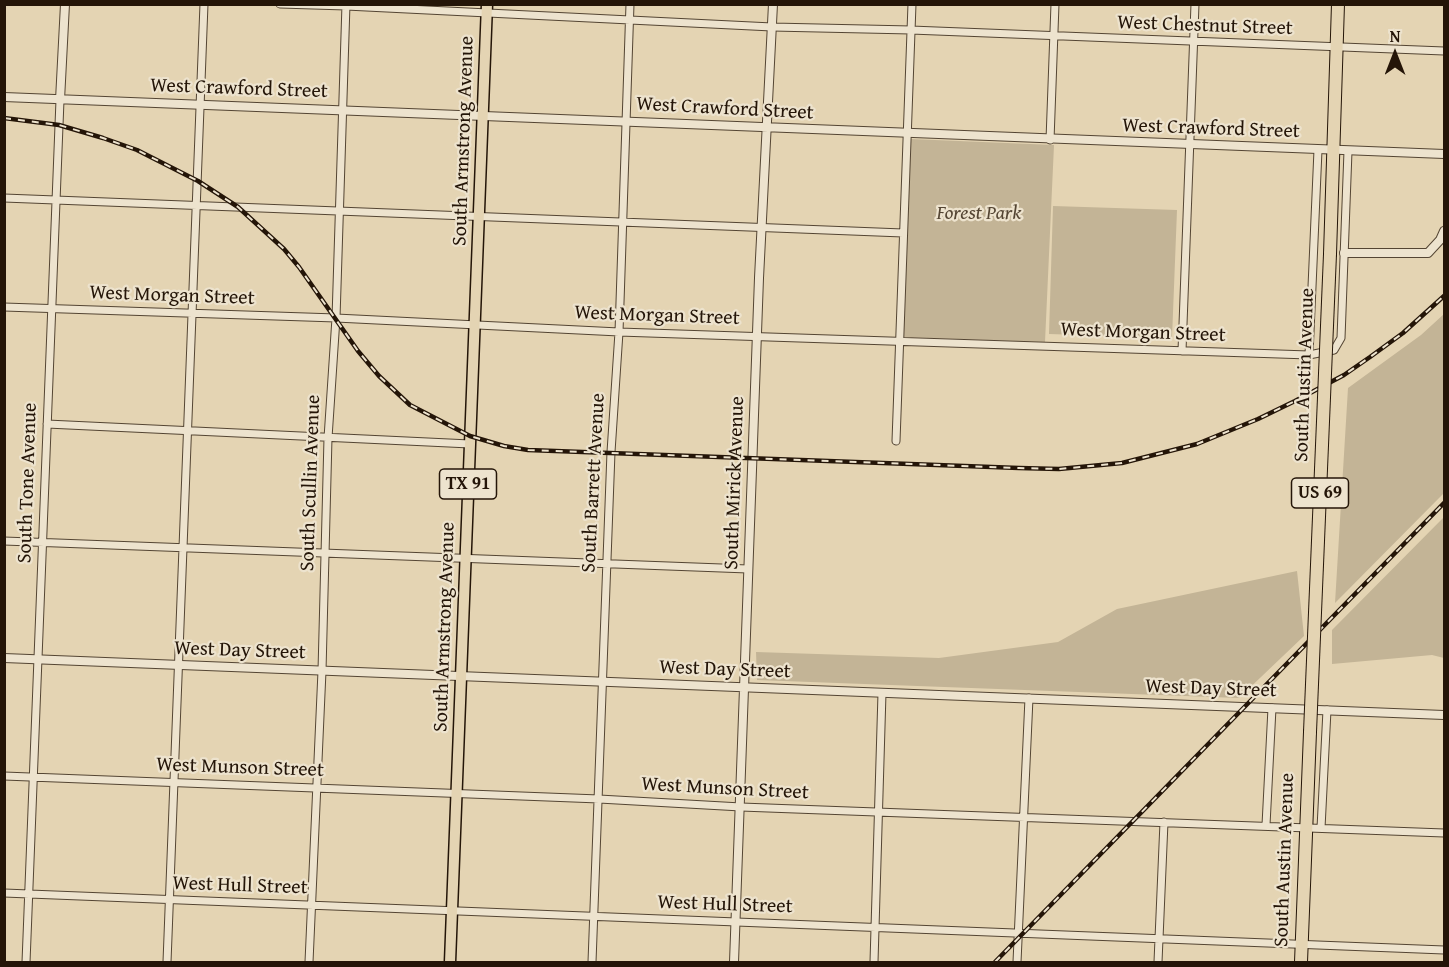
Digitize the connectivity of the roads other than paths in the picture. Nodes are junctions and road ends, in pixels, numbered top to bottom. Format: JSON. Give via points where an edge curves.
{"nodes":[{"id":1,"x":64,"y":4,"type":"edge"},
{"id":2,"x":204,"y":4,"type":"edge"},
{"id":3,"x":280,"y":4,"type":"edge"},
{"id":4,"x":630,"y":4,"type":"edge"},
{"id":5,"x":773,"y":4,"type":"edge"},
{"id":6,"x":912,"y":4,"type":"edge"},
{"id":7,"x":1055,"y":4,"type":"edge"},
{"id":8,"x":1195,"y":4,"type":"edge"},
{"id":9,"x":1338,"y":4,"type":"edge"},
{"id":10,"x":346,"y":5,"type":"edge"},
{"id":11,"x":487,"y":9,"type":"edge"},
{"id":12,"x":629,"y":19,"type":"junction"},
{"id":13,"x":772,"y":27,"type":"junction"},
{"id":14,"x":911,"y":30,"type":"junction"},
{"id":15,"x":1053,"y":36,"type":"junction"},
{"id":16,"x":1194,"y":41,"type":"junction"},
{"id":17,"x":1337,"y":48,"type":"junction"},
{"id":18,"x":1444,"y":51,"type":"edge"},
{"id":19,"x":4,"y":97,"type":"edge"},
{"id":20,"x":60,"y":100,"type":"junction"},
{"id":21,"x":199,"y":104,"type":"junction"},
{"id":22,"x":344,"y":109,"type":"junction"},
{"id":23,"x":483,"y":116,"type":"junction"},
{"id":24,"x":627,"y":121,"type":"junction"},
{"id":25,"x":768,"y":127,"type":"junction"},
{"id":26,"x":907,"y":132,"type":"junction"},
{"id":27,"x":1050,"y":140,"type":"junction"},
{"id":28,"x":1190,"y":144,"type":"junction"},
{"id":29,"x":1318,"y":150,"type":"junction"},
{"id":30,"x":1332,"y":151,"type":"junction"},
{"id":31,"x":1348,"y":151,"type":"junction"},
{"id":32,"x":1444,"y":154,"type":"edge"},
{"id":33,"x":4,"y":198,"type":"edge"},
{"id":34,"x":56,"y":200,"type":"junction"},
{"id":35,"x":198,"y":206,"type":"junction"},
{"id":36,"x":339,"y":210,"type":"junction"},
{"id":37,"x":480,"y":217,"type":"junction"},
{"id":38,"x":622,"y":222,"type":"junction"},
{"id":39,"x":762,"y":228,"type":"junction"},
{"id":40,"x":1444,"y":231,"type":"edge"},
{"id":41,"x":903,"y":233,"type":"junction"},
{"id":42,"x":1344,"y":253,"type":"junction"},
{"id":43,"x":4,"y":308,"type":"edge"},
{"id":44,"x":51,"y":309,"type":"junction"},
{"id":45,"x":192,"y":313,"type":"junction"},
{"id":46,"x":336,"y":318,"type":"junction"},
{"id":47,"x":476,"y":324,"type":"junction"},
{"id":48,"x":619,"y":332,"type":"junction"},
{"id":49,"x":757,"y":336,"type":"junction"},
{"id":50,"x":899,"y":341,"type":"junction"},
{"id":51,"x":1182,"y":351,"type":"junction"},
{"id":52,"x":1309,"y":355,"type":"junction"},
{"id":53,"x":47,"y":424,"type":"junction"},
{"id":54,"x":188,"y":430,"type":"junction"},
{"id":55,"x":328,"y":438,"type":"junction"},
{"id":56,"x":896,"y":441,"type":"dead end"},
{"id":57,"x":470,"y":444,"type":"junction"},
{"id":58,"x":4,"y":541,"type":"edge"},
{"id":59,"x":43,"y":543,"type":"junction"},
{"id":60,"x":184,"y":548,"type":"junction"},
{"id":61,"x":325,"y":554,"type":"junction"},
{"id":62,"x":465,"y":560,"type":"junction"},
{"id":63,"x":607,"y":565,"type":"junction"},
{"id":64,"x":748,"y":569,"type":"junction"},
{"id":65,"x":4,"y":658,"type":"edge"},
{"id":66,"x":38,"y":660,"type":"junction"},
{"id":67,"x":179,"y":665,"type":"junction"},
{"id":68,"x":322,"y":671,"type":"junction"},
{"id":69,"x":462,"y":676,"type":"junction"},
{"id":70,"x":602,"y":682,"type":"junction"},
{"id":71,"x":744,"y":687,"type":"junction"},
{"id":72,"x":882,"y":693,"type":"junction"},
{"id":73,"x":1029,"y":698,"type":"junction"},
{"id":74,"x":1272,"y":708,"type":"junction"},
{"id":75,"x":1327,"y":710,"type":"junction"},
{"id":76,"x":1444,"y":715,"type":"edge"},
{"id":77,"x":4,"y":776,"type":"edge"},
{"id":78,"x":33,"y":777,"type":"junction"},
{"id":79,"x":174,"y":782,"type":"junction"},
{"id":80,"x":316,"y":788,"type":"junction"},
{"id":81,"x":456,"y":794,"type":"junction"},
{"id":82,"x":599,"y":799,"type":"junction"},
{"id":83,"x":741,"y":807,"type":"junction"},
{"id":84,"x":880,"y":812,"type":"junction"},
{"id":85,"x":1025,"y":816,"type":"junction"},
{"id":86,"x":1164,"y":822,"type":"junction"},
{"id":87,"x":1266,"y":825,"type":"junction"},
{"id":88,"x":1306,"y":827,"type":"junction"},
{"id":89,"x":1321,"y":828,"type":"junction"},
{"id":90,"x":1444,"y":833,"type":"edge"},
{"id":91,"x":4,"y":893,"type":"edge"},
{"id":92,"x":29,"y":894,"type":"junction"},
{"id":93,"x":169,"y":899,"type":"junction"},
{"id":94,"x":311,"y":905,"type":"junction"},
{"id":95,"x":452,"y":911,"type":"junction"},
{"id":96,"x":594,"y":917,"type":"junction"},
{"id":97,"x":736,"y":921,"type":"junction"},
{"id":98,"x":875,"y":927,"type":"junction"},
{"id":99,"x":1018,"y":934,"type":"junction"},
{"id":100,"x":1159,"y":938,"type":"junction"},
{"id":101,"x":1302,"y":944,"type":"junction"},
{"id":102,"x":1444,"y":950,"type":"edge"},
{"id":103,"x":26,"y":963,"type":"edge"},
{"id":104,"x":167,"y":963,"type":"edge"},
{"id":105,"x":309,"y":963,"type":"edge"},
{"id":106,"x":450,"y":963,"type":"edge"},
{"id":107,"x":592,"y":963,"type":"edge"},
{"id":108,"x":734,"y":963,"type":"edge"},
{"id":109,"x":874,"y":963,"type":"edge"},
{"id":110,"x":1017,"y":963,"type":"edge"},
{"id":111,"x":1158,"y":963,"type":"edge"},
{"id":112,"x":1301,"y":963,"type":"edge"}],
"edges":[{"from":1,"to":20,"type":"street","name":"South Tone Avenue"},
{"from":2,"to":21,"type":"street"},
{"from":3,"to":10,"type":"street","name":"West Chestnut Street"},
{"from":4,"to":12,"type":"street","name":"South Barrett Avenue"},
{"from":5,"to":13,"type":"street","name":"South Mirick Avenue"},
{"from":6,"to":14,"type":"street"},
{"from":7,"to":15,"type":"street"},
{"from":8,"to":16,"type":"street"},
{"from":9,"to":17,"type":"highway","name":"South Austin Avenue","number":"US 69"},
{"from":10,"to":11,"type":"street","name":"West Chestnut Street"},
{"from":10,"to":22,"type":"street","name":"South Scullin Avenue"},
{"from":11,"to":12,"type":"street","name":"West Chestnut Street"},
{"from":11,"to":23,"type":"main road","name":"South Armstrong Avenue","number":"TX 91"},
{"from":12,"to":13,"type":"street","name":"West Chestnut Street"},
{"from":12,"to":24,"type":"street","name":"South Barrett Avenue"},
{"from":13,"to":14,"type":"street","name":"West Chestnut Street"},
{"from":13,"to":25,"type":"street","name":"South Mirick Avenue"},
{"from":14,"to":15,"type":"street","name":"West Chestnut Street"},
{"from":14,"to":26,"type":"street"},
{"from":15,"to":16,"type":"street","name":"West Chestnut Street"},
{"from":15,"to":27,"type":"street"},
{"from":16,"to":17,"type":"street","name":"West Chestnut Street"},
{"from":16,"to":28,"type":"street"},
{"from":17,"to":18,"type":"street","name":"West Chestnut Street"},
{"from":17,"to":30,"type":"highway","name":"South Austin Avenue","number":"US 69"},
{"from":19,"to":20,"type":"street","name":"West Crawford Street"},
{"from":20,"to":21,"type":"street","name":"West Crawford Street"},
{"from":20,"to":34,"type":"street","name":"South Tone Avenue"},
{"from":21,"to":22,"type":"street","name":"West Crawford Street"},
{"from":21,"to":35,"type":"street"},
{"from":22,"to":23,"type":"street","name":"West Crawford Street"},
{"from":22,"to":36,"type":"street","name":"South Scullin Avenue"},
{"from":23,"to":24,"type":"street","name":"West Crawford Street"},
{"from":23,"to":37,"type":"main road","name":"South Armstrong Avenue","number":"TX 91"},
{"from":24,"to":25,"type":"street","name":"West Crawford Street"},
{"from":24,"to":38,"type":"street","name":"South Barrett Avenue"},
{"from":25,"to":26,"type":"street","name":"West Crawford Street"},
{"from":25,"to":39,"type":"street","name":"South Mirick Avenue"},
{"from":26,"to":27,"type":"street","name":"West Crawford Street"},
{"from":26,"to":41,"type":"street"},
{"from":27,"to":28,"type":"street","name":"West Crawford Street"},
{"from":28,"to":29,"type":"street","name":"West Crawford Street"},
{"from":28,"to":51,"type":"street"},
{"from":29,"to":30,"type":"street","name":"West Crawford Street"},
{"from":29,"to":52,"type":"street"},
{"from":30,"to":31,"type":"street","name":"West Crawford Street"},
{"from":30,"to":88,"type":"highway","name":"South Austin Avenue","number":"US 69","bridge":true},
{"from":31,"to":32,"type":"street","name":"West Crawford Street"},
{"from":31,"to":42,"type":"street","name":"West Morgan Street"},
{"from":33,"to":34,"type":"street"},
{"from":34,"to":35,"type":"street"},
{"from":34,"to":44,"type":"street","name":"South Tone Avenue"},
{"from":35,"to":36,"type":"street"},
{"from":35,"to":45,"type":"street"},
{"from":36,"to":37,"type":"street"},
{"from":36,"to":46,"type":"street","name":"South Scullin Avenue"},
{"from":37,"to":38,"type":"street"},
{"from":37,"to":47,"type":"main road","name":"South Armstrong Avenue","number":"TX 91"},
{"from":38,"to":39,"type":"street"},
{"from":38,"to":48,"type":"street","name":"South Barrett Avenue"},
{"from":39,"to":41,"type":"street"},
{"from":39,"to":49,"type":"street","name":"South Mirick Avenue"},
{"from":40,"to":42,"type":"street","via":[[1428,252]]},
{"from":41,"to":50,"type":"street"},
{"from":42,"to":52,"type":"street","name":"West Morgan Street","via":[[1341,338],[1334,350]]},
{"from":43,"to":44,"type":"street","name":"West Morgan Street"},
{"from":44,"to":45,"type":"street","name":"West Morgan Street"},
{"from":44,"to":53,"type":"street","name":"South Tone Avenue"},
{"from":45,"to":46,"type":"street","name":"West Morgan Street"},
{"from":45,"to":54,"type":"street"},
{"from":46,"to":47,"type":"street","name":"West Morgan Street"},
{"from":46,"to":55,"type":"street","name":"South Scullin Avenue"},
{"from":47,"to":48,"type":"street","name":"West Morgan Street"},
{"from":47,"to":57,"type":"main road","name":"South Armstrong Avenue","number":"TX 91"},
{"from":48,"to":49,"type":"street","name":"West Morgan Street"},
{"from":48,"to":63,"type":"street","name":"South Barrett Avenue"},
{"from":49,"to":50,"type":"street","name":"West Morgan Street"},
{"from":49,"to":64,"type":"street","name":"South Mirick Avenue"},
{"from":50,"to":51,"type":"street","name":"West Morgan Street"},
{"from":50,"to":56,"type":"street"},
{"from":51,"to":52,"type":"street","name":"West Morgan Street"},
{"from":53,"to":54,"type":"street"},
{"from":53,"to":59,"type":"street","name":"South Tone Avenue"},
{"from":54,"to":55,"type":"street"},
{"from":54,"to":60,"type":"street"},
{"from":55,"to":57,"type":"street"},
{"from":55,"to":61,"type":"street","name":"South Scullin Avenue"},
{"from":57,"to":62,"type":"main road","name":"South Armstrong Avenue","number":"TX 91"},
{"from":58,"to":59,"type":"street"},
{"from":59,"to":60,"type":"street"},
{"from":59,"to":66,"type":"street","name":"South Tone Avenue"},
{"from":60,"to":61,"type":"street"},
{"from":60,"to":67,"type":"street"},
{"from":61,"to":62,"type":"street"},
{"from":61,"to":68,"type":"street","name":"South Scullin Avenue"},
{"from":62,"to":63,"type":"street"},
{"from":62,"to":69,"type":"main road","name":"South Armstrong Avenue","number":"TX 91"},
{"from":63,"to":64,"type":"street"},
{"from":63,"to":70,"type":"street","name":"South Barrett Avenue"},
{"from":64,"to":71,"type":"street","name":"South Mirick Avenue"},
{"from":65,"to":66,"type":"street","name":"West Day Street"},
{"from":66,"to":67,"type":"street","name":"West Day Street"},
{"from":66,"to":78,"type":"street","name":"South Tone Avenue"},
{"from":67,"to":68,"type":"street","name":"West Day Street"},
{"from":67,"to":79,"type":"street"},
{"from":68,"to":69,"type":"street","name":"West Day Street"},
{"from":68,"to":80,"type":"street","name":"South Scullin Avenue"},
{"from":69,"to":70,"type":"street","name":"West Day Street"},
{"from":69,"to":81,"type":"main road","name":"South Armstrong Avenue","number":"TX 91"},
{"from":70,"to":71,"type":"street","name":"West Day Street"},
{"from":70,"to":82,"type":"street","name":"South Barrett Avenue"},
{"from":71,"to":72,"type":"street","name":"West Day Street"},
{"from":71,"to":83,"type":"street","name":"South Mirick Avenue"},
{"from":72,"to":73,"type":"street","name":"West Day Street"},
{"from":72,"to":84,"type":"street"},
{"from":73,"to":74,"type":"street","name":"West Day Street"},
{"from":73,"to":85,"type":"street"},
{"from":74,"to":75,"type":"street","name":"West Day Street"},
{"from":74,"to":87,"type":"street"},
{"from":75,"to":76,"type":"street","name":"West Day Street"},
{"from":75,"to":89,"type":"street"},
{"from":77,"to":78,"type":"street","name":"West Munson Street"},
{"from":78,"to":79,"type":"street","name":"West Munson Street"},
{"from":78,"to":92,"type":"street","name":"South Tone Avenue"},
{"from":79,"to":80,"type":"street","name":"West Munson Street"},
{"from":79,"to":93,"type":"street"},
{"from":80,"to":81,"type":"street","name":"West Munson Street"},
{"from":80,"to":94,"type":"street","name":"South Scullin Avenue"},
{"from":81,"to":82,"type":"street","name":"West Munson Street"},
{"from":81,"to":95,"type":"main road","name":"South Armstrong Avenue","number":"TX 91"},
{"from":82,"to":83,"type":"street","name":"West Munson Street"},
{"from":82,"to":96,"type":"street","name":"South Barrett Avenue"},
{"from":83,"to":84,"type":"street","name":"West Munson Street"},
{"from":83,"to":97,"type":"street","name":"South Mirick Avenue"},
{"from":84,"to":85,"type":"street","name":"West Munson Street"},
{"from":84,"to":98,"type":"street"},
{"from":85,"to":86,"type":"street","name":"West Munson Street"},
{"from":85,"to":99,"type":"street"},
{"from":86,"to":87,"type":"street","name":"West Munson Street"},
{"from":86,"to":100,"type":"street"},
{"from":87,"to":88,"type":"street","name":"West Munson Street"},
{"from":88,"to":89,"type":"street","name":"West Munson Street"},
{"from":88,"to":101,"type":"highway","name":"South Austin Avenue","number":"US 69"},
{"from":89,"to":90,"type":"street","name":"West Munson Street"},
{"from":91,"to":92,"type":"street","name":"West Hull Street"},
{"from":92,"to":93,"type":"street","name":"West Hull Street"},
{"from":92,"to":103,"type":"street","name":"South Tone Avenue"},
{"from":93,"to":94,"type":"street","name":"West Hull Street"},
{"from":93,"to":104,"type":"street"},
{"from":94,"to":95,"type":"street","name":"West Hull Street"},
{"from":94,"to":105,"type":"street","name":"South Scullin Avenue"},
{"from":95,"to":96,"type":"street","name":"West Hull Street"},
{"from":95,"to":106,"type":"main road","name":"South Armstrong Avenue","number":"TX 91"},
{"from":96,"to":97,"type":"street","name":"West Hull Street"},
{"from":96,"to":107,"type":"street","name":"South Barrett Avenue"},
{"from":97,"to":98,"type":"street","name":"West Hull Street"},
{"from":97,"to":108,"type":"street","name":"South Mirick Avenue"},
{"from":98,"to":99,"type":"street","name":"West Hull Street"},
{"from":98,"to":109,"type":"street"},
{"from":99,"to":100,"type":"street","name":"West Hull Street"},
{"from":99,"to":110,"type":"street"},
{"from":100,"to":101,"type":"street","name":"West Hull Street"},
{"from":100,"to":111,"type":"street"},
{"from":101,"to":102,"type":"street","name":"West Hull Street"},
{"from":101,"to":112,"type":"highway","name":"South Austin Avenue","number":"US 69"}]}
